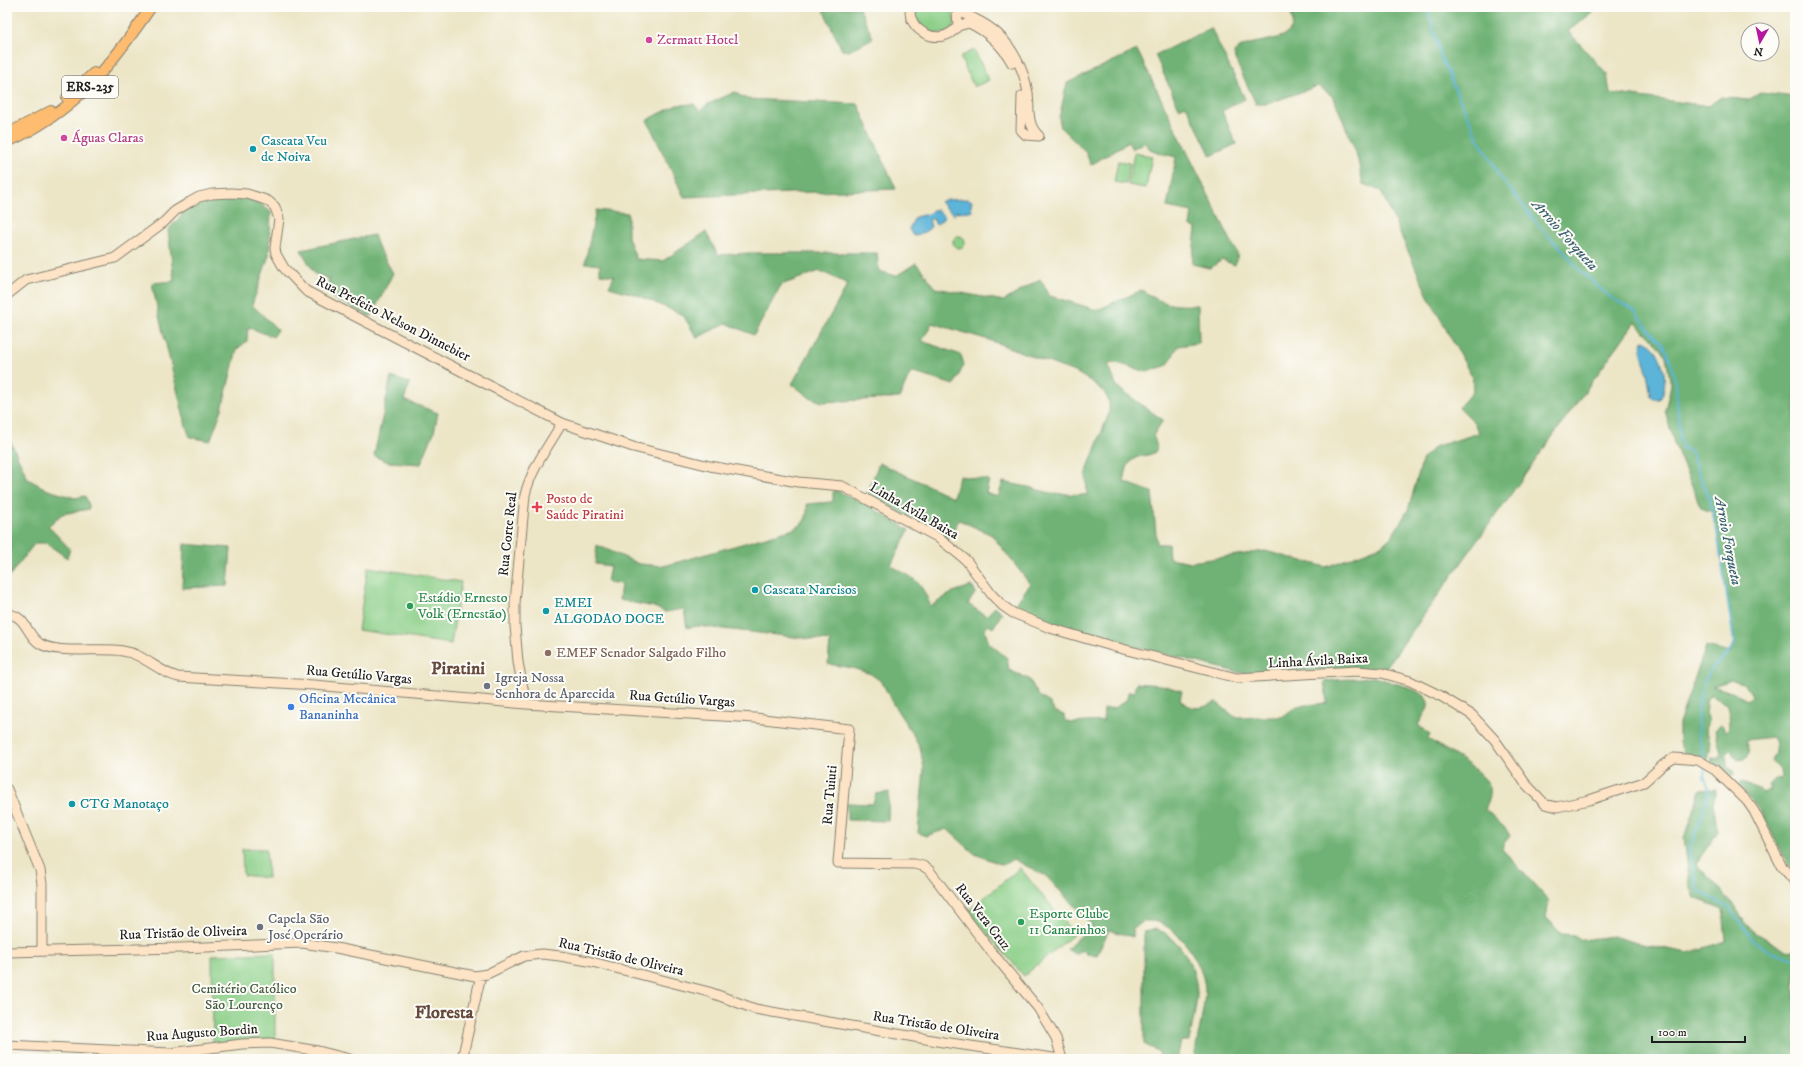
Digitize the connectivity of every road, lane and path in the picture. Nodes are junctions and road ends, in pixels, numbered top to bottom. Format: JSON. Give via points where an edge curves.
{"nodes":[{"id":1,"x":144,"y":7,"type":"edge"},
{"id":2,"x":151,"y":7,"type":"edge"},
{"id":3,"x":910,"y":8,"type":"edge"},
{"id":4,"x":955,"y":9,"type":"edge"},
{"id":5,"x":958,"y":26,"type":"junction"},
{"id":6,"x":7,"y":134,"type":"edge"},
{"id":7,"x":7,"y":142,"type":"edge"},
{"id":8,"x":7,"y":295,"type":"edge"},
{"id":9,"x":562,"y":423,"type":"junction"},
{"id":10,"x":842,"y":486,"type":"joint"},
{"id":11,"x":7,"y":614,"type":"edge"},
{"id":12,"x":526,"y":704,"type":"junction"},
{"id":13,"x":849,"y":729,"type":"joint"},
{"id":14,"x":7,"y":789,"type":"edge"},
{"id":15,"x":10,"y":804,"type":"edge"},
{"id":16,"x":838,"y":863,"type":"joint"},
{"id":17,"x":1795,"y":882,"type":"edge"},
{"id":18,"x":42,"y":951,"type":"junction"},
{"id":19,"x":7,"y":952,"type":"edge"},
{"id":20,"x":481,"y":976,"type":"junction"},
{"id":21,"x":7,"y":1045,"type":"edge"},
{"id":22,"x":350,"y":1059,"type":"edge"},
{"id":23,"x":462,"y":1059,"type":"edge"},
{"id":24,"x":1061,"y":1059,"type":"edge"}],
"edges":[{"from":1,"to":6,"type":"main road","number":"ERS-235","via":[[112,52],[81,86],[56,108]]},
{"from":2,"to":7,"type":"main road","number":"ERS-235","via":[[114,59],[86,91],[49,120]]},
{"from":3,"to":5,"type":"street","via":[[915,24],[930,36],[944,37]]},
{"from":4,"to":5,"type":"street"},
{"from":4,"to":5,"type":"street","via":[[988,26],[1010,47],[1026,82],[1030,123],[1039,136],[1026,135],[1021,130],[1022,102],[1019,82],[1011,61],[1000,45],[969,24]]},
{"from":8,"to":9,"type":"street","name":"Rua Prefeito Nelson Dinnebier","via":[[26,280],[115,258],[175,212],[200,198],[212,194],[247,194],[268,201],[275,207],[279,219],[276,254],[284,268],[306,291]]},
{"from":9,"to":10,"type":"street","name":"Rua Prefeito Nelson Dinnebier","via":[[633,447],[710,466],[798,482]]},
{"from":9,"to":12,"type":"street","name":"Rua Corte Real","via":[[538,464],[525,494],[515,626],[518,662]]},
{"from":10,"to":17,"type":"street","name":"Linha Ávila Baixa","via":[[937,537],[966,560],[1003,606],[1014,614],[1050,628],[1237,678],[1356,671],[1382,673],[1439,695],[1472,716],[1495,740],[1525,783],[1545,804],[1557,807],[1589,800],[1644,782],[1674,758],[1698,760],[1715,770],[1754,811],[1781,865]]},
{"from":11,"to":12,"type":"street","name":"Rua Getúlio Vargas","via":[[23,620],[39,643],[48,647],[124,651],[139,655],[166,673],[178,677],[314,685]]},
{"from":12,"to":13,"type":"street","name":"Rua Getúlio Vargas","via":[[740,717]]},
{"from":13,"to":16,"type":"street","name":"Rua Tuiuti"},
{"from":14,"to":15,"type":"street"},
{"from":15,"to":18,"type":"street","via":[[40,870]]},
{"from":16,"to":24,"type":"street","name":"Rua Vera Cruz","via":[[914,864],[929,870],[1038,1008],[1056,1038]]},
{"from":18,"to":19,"type":"street","name":"Rua Tristão de Oliveira"},
{"from":18,"to":20,"type":"street","name":"Rua Tristão de Oliveira","via":[[302,943]]},
{"from":20,"to":23,"type":"street"},
{"from":20,"to":24,"type":"street","name":"Rua Tristão de Oliveira","via":[[524,956],[560,956],[709,992],[755,1008],[943,1042]]},
{"from":21,"to":22,"type":"street","name":"Rua Augusto Bordin","via":[[170,1053],[270,1043]]}]}
